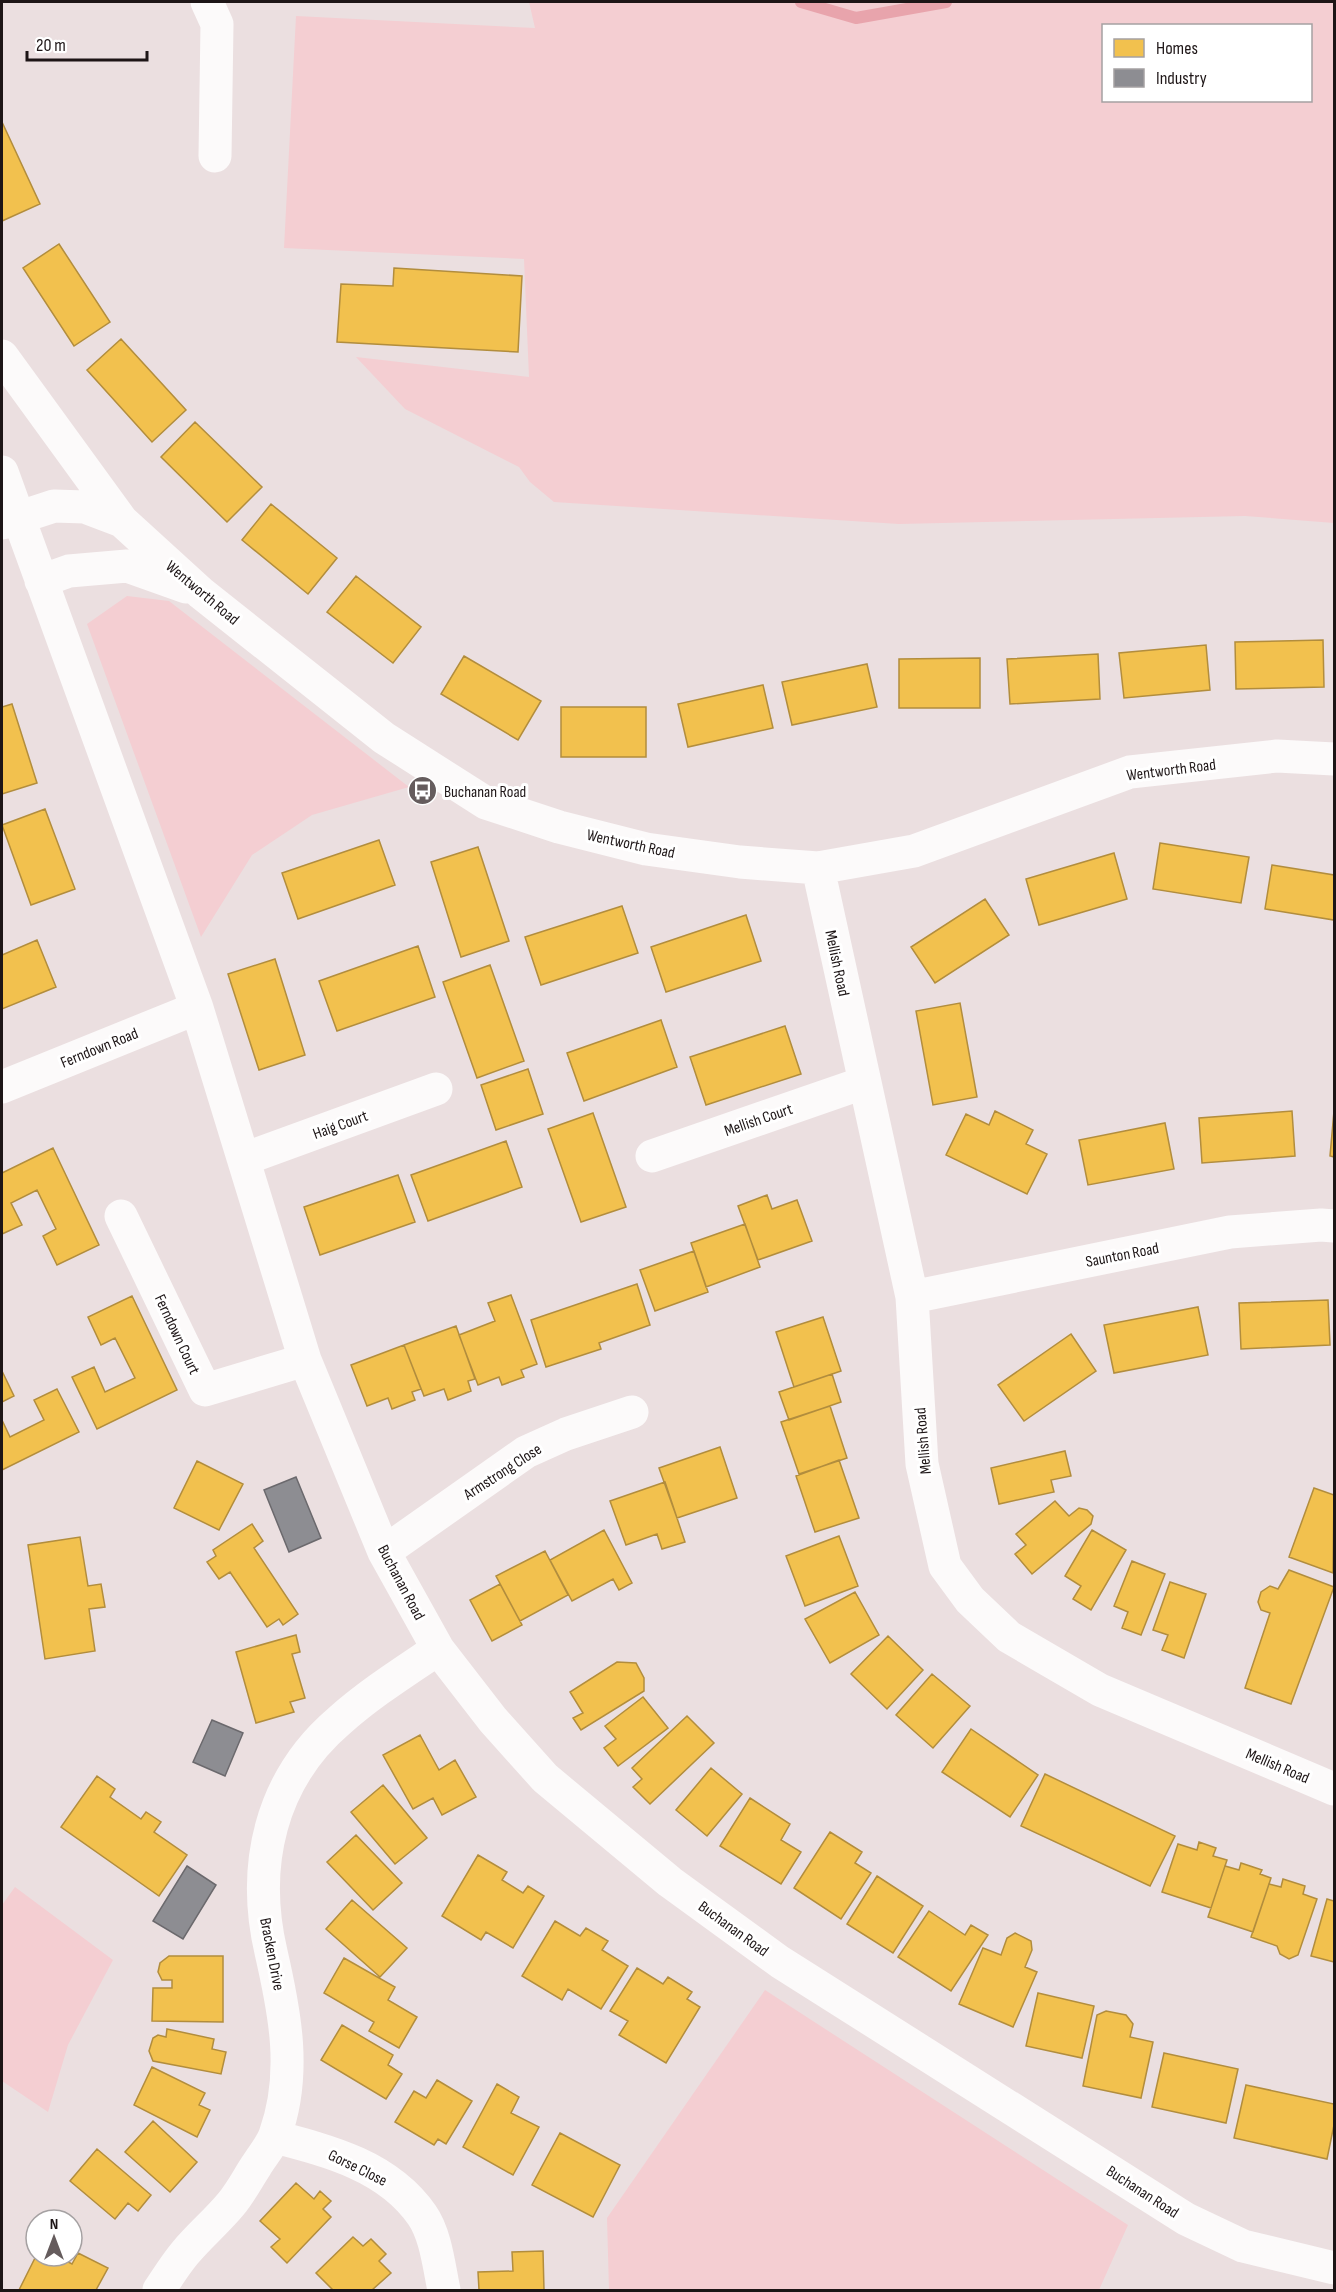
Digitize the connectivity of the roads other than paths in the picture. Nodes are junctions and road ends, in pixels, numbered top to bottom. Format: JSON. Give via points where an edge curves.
{"nodes":[{"id":1,"x":207,"y":2,"type":"edge"},
{"id":2,"x":215,"y":156,"type":"dead end"},
{"id":3,"x":2,"y":356,"type":"edge"},
{"id":4,"x":2,"y":472,"type":"edge"},
{"id":5,"x":9,"y":520,"type":"edge"},
{"id":6,"x":122,"y":521,"type":"junction"},
{"id":7,"x":41,"y":581,"type":"junction"},
{"id":8,"x":201,"y":593,"type":"junction"},
{"id":9,"x":1335,"y":759,"type":"edge"},
{"id":10,"x":818,"y":868,"type":"junction"},
{"id":11,"x":197,"y":1008,"type":"junction"},
{"id":12,"x":863,"y":1083,"type":"junction"},
{"id":13,"x":2,"y":1087,"type":"edge"},
{"id":14,"x":436,"y":1089,"type":"dead end"},
{"id":15,"x":652,"y":1156,"type":"dead end"},
{"id":16,"x":244,"y":1159,"type":"junction"},
{"id":17,"x":121,"y":1216,"type":"dead end"},
{"id":18,"x":1335,"y":1226,"type":"edge"},
{"id":19,"x":912,"y":1297,"type":"junction"},
{"id":20,"x":305,"y":1360,"type":"junction"},
{"id":21,"x":632,"y":1413,"type":"dead end"},
{"id":22,"x":384,"y":1552,"type":"junction"},
{"id":23,"x":438,"y":1649,"type":"junction"},
{"id":24,"x":1335,"y":1789,"type":"edge"},
{"id":25,"x":275,"y":2137,"type":"junction"},
{"id":26,"x":1335,"y":2268,"type":"edge"},
{"id":27,"x":159,"y":2290,"type":"edge"},
{"id":28,"x":444,"y":2290,"type":"edge"}],
"edges":[{"from":1,"to":2,"type":"street","via":[[217,24]]},
{"from":3,"to":6,"type":"street"},
{"from":4,"to":5,"type":"street","name":"Buchanan Road"},
{"from":5,"to":6,"type":"street","name":"Wentworth Road","via":[[54,506],[86,507]]},
{"from":5,"to":7,"type":"street","name":"Buchanan Road"},
{"from":6,"to":8,"type":"street","name":"Wentworth Road"},
{"from":7,"to":8,"type":"street","via":[[69,571],[127,566]]},
{"from":7,"to":11,"type":"street","name":"Buchanan Road"},
{"from":8,"to":10,"type":"street","name":"Wentworth Road","via":[[384,738],[486,804],[646,849]]},
{"from":9,"to":10,"type":"street","name":"Wentworth Road","via":[[1277,756],[1130,771],[914,851]]},
{"from":10,"to":12,"type":"street","name":"Mellish Road"},
{"from":11,"to":13,"type":"street","name":"Ferndown Road"},
{"from":11,"to":16,"type":"street","name":"Buchanan Road"},
{"from":12,"to":15,"type":"street","name":"Mellish Court"},
{"from":12,"to":19,"type":"street","name":"Mellish Road"},
{"from":14,"to":16,"type":"street","name":"Haig Court"},
{"from":16,"to":20,"type":"street","name":"Buchanan Road"},
{"from":17,"to":20,"type":"street","name":"Ferndown Court","via":[[205,1390]]},
{"from":18,"to":19,"type":"street","name":"Saunton Road","via":[[1230,1232]]},
{"from":19,"to":24,"type":"street","name":"Mellish Road","via":[[922,1464],[945,1566],[970,1600],[1009,1637],[1100,1690]]},
{"from":20,"to":22,"type":"street","name":"Buchanan Road"},
{"from":21,"to":22,"type":"street","name":"Armstrong Close","via":[[566,1434],[526,1452]]},
{"from":22,"to":23,"type":"street","name":"Buchanan Road"},
{"from":23,"to":25,"type":"street","name":"Bracken Drive","via":[[336,1722],[285,1790],[265,1846],[263,1892],[267,1933],[283,2004],[288,2052],[287,2088]]},
{"from":23,"to":26,"type":"street","name":"Buchanan Road","via":[[545,1778],[670,1882],[780,1962],[1186,2219],[1243,2246]]},
{"from":25,"to":27,"type":"street","name":"Bracken Drive","via":[[233,2202],[183,2255]]},
{"from":25,"to":28,"type":"street","name":"Gorse Close","via":[[329,2151],[396,2185],[423,2217]]}]}
